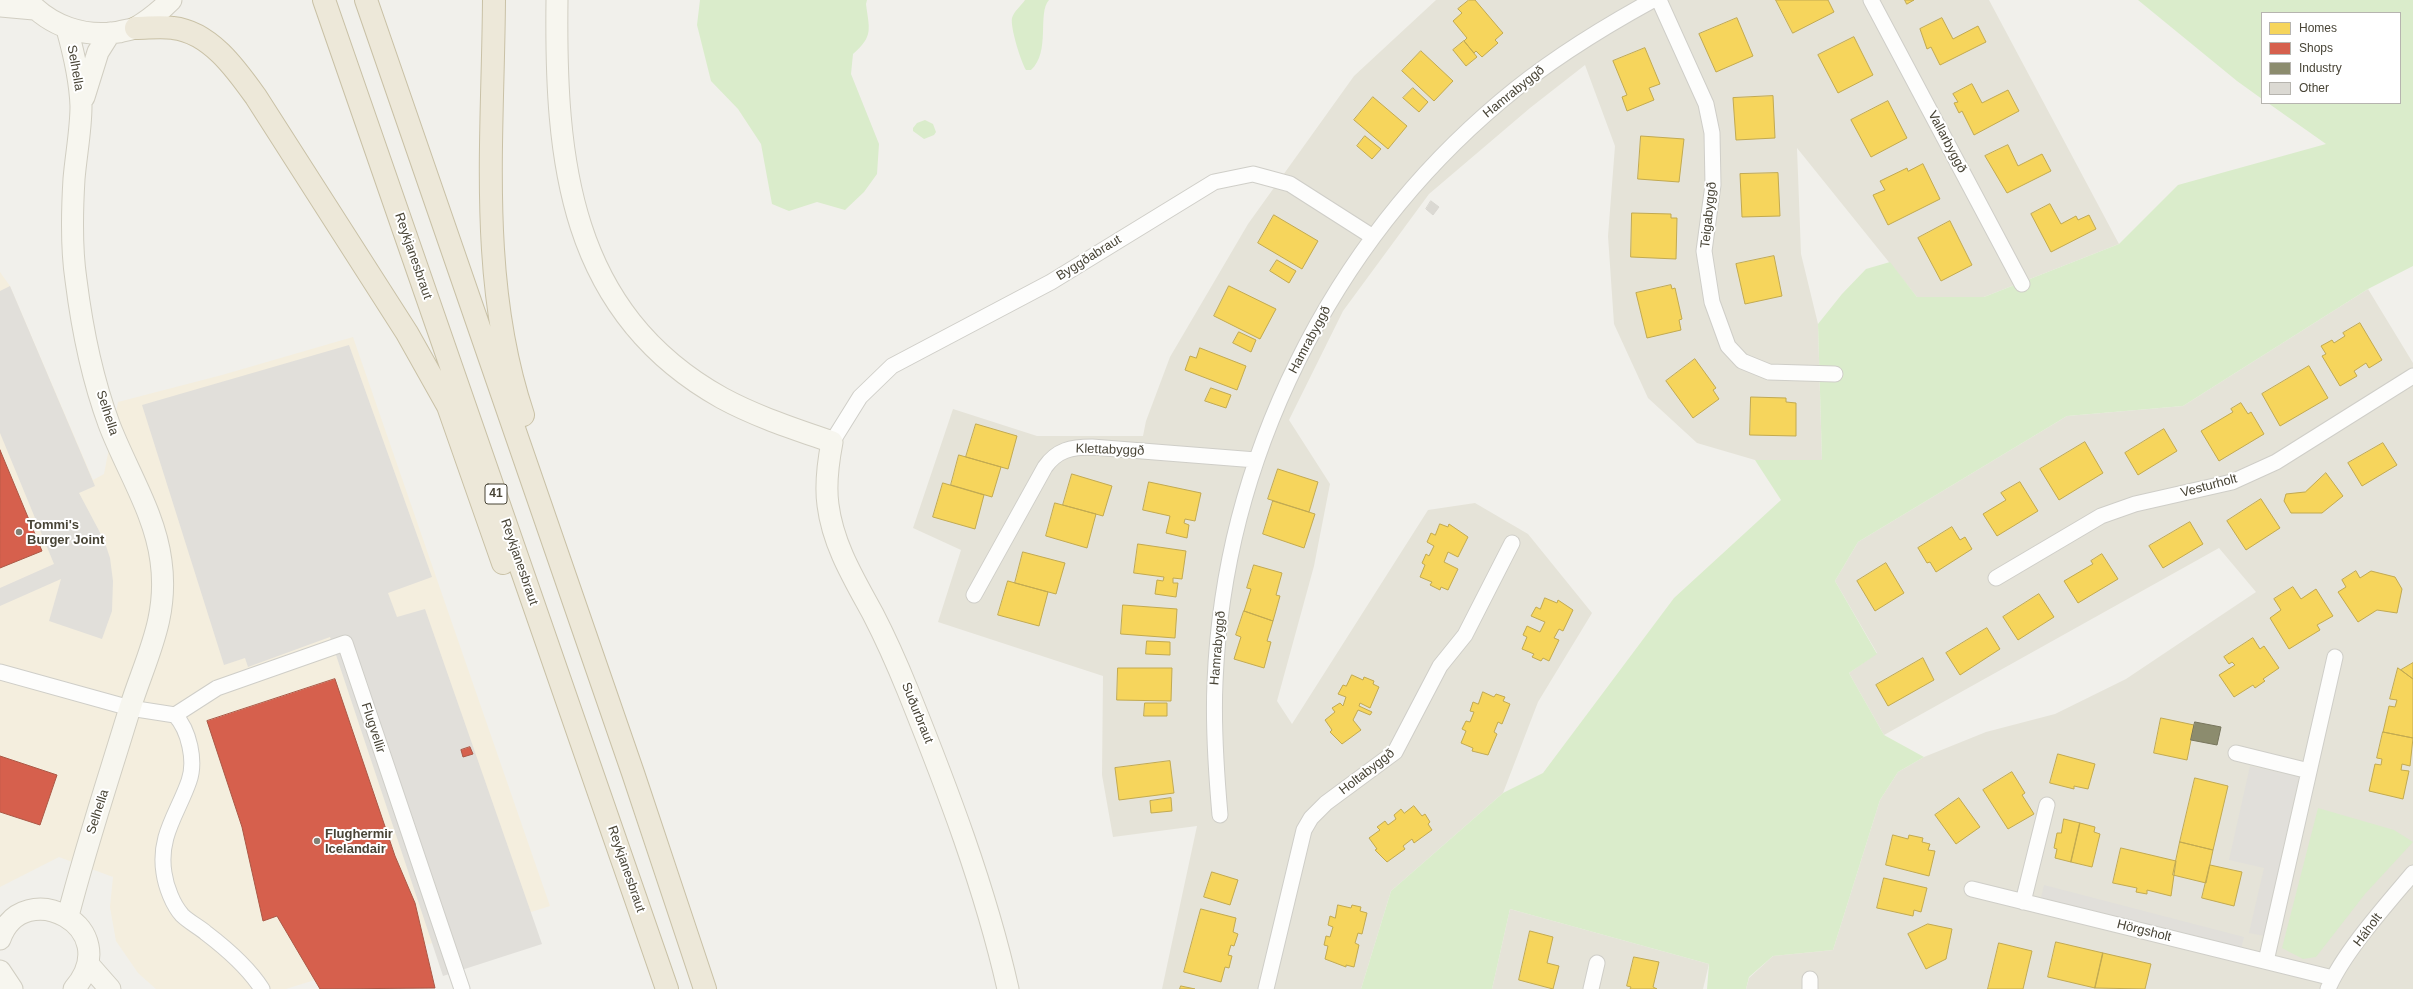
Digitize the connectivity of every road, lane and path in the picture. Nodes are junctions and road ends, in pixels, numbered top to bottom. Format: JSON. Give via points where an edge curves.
{"nodes":[{"id":1,"x":171,"y":0,"type":"edge"},
{"id":2,"x":324,"y":0,"type":"edge"},
{"id":3,"x":366,"y":0,"type":"edge"},
{"id":4,"x":494,"y":0,"type":"edge"},
{"id":5,"x":557,"y":0,"type":"edge"},
{"id":6,"x":1653,"y":0,"type":"edge"},
{"id":7,"x":1659,"y":0,"type":"edge"},
{"id":8,"x":1872,"y":0,"type":"edge"},
{"id":9,"x":30,"y":4,"type":"edge"},
{"id":10,"x":0,"y":6,"type":"edge"},
{"id":11,"x":136,"y":28,"type":"junction"},
{"id":12,"x":67,"y":29,"type":"junction"},
{"id":13,"x":110,"y":33,"type":"junction"},
{"id":14,"x":81,"y":107,"type":"junction"},
{"id":15,"x":1374,"y":237,"type":"junction"},
{"id":16,"x":2022,"y":284,"type":"dead end"},
{"id":17,"x":1835,"y":374,"type":"dead end"},
{"id":18,"x":2413,"y":376,"type":"edge"},
{"id":19,"x":832,"y":442,"type":"junction"},
{"id":20,"x":1256,"y":460,"type":"junction"},
{"id":21,"x":1512,"y":543,"type":"dead end"},
{"id":22,"x":1996,"y":578,"type":"dead end"},
{"id":23,"x":974,"y":595,"type":"dead end"},
{"id":24,"x":2335,"y":657,"type":"dead end"},
{"id":25,"x":0,"y":672,"type":"edge"},
{"id":26,"x":130,"y":708,"type":"junction"},
{"id":27,"x":175,"y":715,"type":"junction"},
{"id":28,"x":2236,"y":754,"type":"dead end"},
{"id":29,"x":2309,"y":770,"type":"junction"},
{"id":30,"x":633,"y":773,"type":"junction"},
{"id":31,"x":2047,"y":805,"type":"dead end"},
{"id":32,"x":1220,"y":815,"type":"dead end"},
{"id":33,"x":2413,"y":873,"type":"edge"},
{"id":34,"x":628,"y":875,"type":"junction"},
{"id":35,"x":1972,"y":889,"type":"dead end"},
{"id":36,"x":2023,"y":902,"type":"junction"},
{"id":37,"x":68,"y":916,"type":"junction"},
{"id":38,"x":3,"y":928,"type":"edge"},
{"id":39,"x":2266,"y":961,"type":"junction"},
{"id":40,"x":1597,"y":963,"type":"dead end"},
{"id":41,"x":88,"y":964,"type":"junction"},
{"id":42,"x":0,"y":971,"type":"edge"},
{"id":43,"x":2330,"y":983,"type":"edge"},
{"id":44,"x":12,"y":989,"type":"edge"},
{"id":45,"x":74,"y":989,"type":"edge"},
{"id":46,"x":110,"y":989,"type":"edge"},
{"id":47,"x":262,"y":989,"type":"edge"},
{"id":48,"x":462,"y":989,"type":"edge"},
{"id":49,"x":667,"y":989,"type":"edge"},
{"id":50,"x":705,"y":989,"type":"edge"},
{"id":51,"x":1008,"y":989,"type":"edge"},
{"id":52,"x":1266,"y":989,"type":"edge"},
{"id":53,"x":1591,"y":989,"type":"edge"}],
"edges":[{"from":1,"to":11,"type":"street"},
{"from":2,"to":34,"type":"highway","name":"Reykjanesbraut","number":"41"},
{"from":3,"to":30,"type":"highway"},
{"from":4,"to":30,"type":"highway","via":[[491,224],[495,282],[503,338],[521,408],[593,614]]},
{"from":5,"to":19,"type":"street","via":[[556,68],[564,157],[580,228],[607,288],[648,342],[696,382],[753,414]]},
{"from":6,"to":15,"type":"street","name":"Hamrabyggð","via":[[1576,45],[1502,100],[1433,165]]},
{"from":7,"to":17,"type":"street","name":"Teigabyggð","via":[[1706,104],[1712,133],[1713,185],[1704,251],[1712,302],[1728,346],[1742,361],[1769,372]]},
{"from":8,"to":16,"type":"street","name":"Vallarbyggð"},
{"from":9,"to":10,"type":"street"},
{"from":9,"to":12,"type":"street","via":[[49,20]]},
{"from":11,"to":13,"type":"street"},
{"from":11,"to":34,"type":"highway","via":[[174,28],[199,37],[238,72],[407,333],[448,406],[575,765]]},
{"from":12,"to":13,"type":"street"},
{"from":12,"to":14,"type":"street","name":"Selhella","via":[[78,75]]},
{"from":13,"to":14,"type":"street","name":"Selhella","via":[[98,52]]},
{"from":14,"to":26,"type":"street","name":"Selhella","via":[[73,225],[75,277],[80,314],[108,422],[144,503],[158,543],[163,581],[159,624]]},
{"from":15,"to":19,"type":"street","name":"Byggðabraut","via":[[1290,184],[1253,174],[1214,182],[1051,282],[892,366],[860,397]]},
{"from":15,"to":20,"type":"street","name":"Hamrabyggð","via":[[1330,301],[1306,344],[1282,394]]},
{"from":18,"to":22,"type":"street","name":"Vesturholt","via":[[2276,462],[2232,482],[2135,504],[2101,516]]},
{"from":19,"to":51,"type":"street","name":"Suðurbraut","via":[[827,482],[828,505],[836,540],[852,578],[889,645],[947,790],[994,934]]},
{"from":20,"to":23,"type":"street","name":"Klettabyggð","via":[[1077,446],[1062,451],[1046,467]]},
{"from":20,"to":32,"type":"street","name":"Hamrabyggð","via":[[1232,546],[1218,635],[1214,725]]},
{"from":21,"to":52,"type":"street","name":"Holtabyggð","via":[[1464,635],[1440,666],[1395,752],[1326,803],[1311,818],[1304,830]]},
{"from":24,"to":29,"type":"street"},
{"from":25,"to":26,"type":"street"},
{"from":26,"to":27,"type":"street"},
{"from":26,"to":37,"type":"street","name":"Selhella"},
{"from":27,"to":47,"type":"street","via":[[186,732],[192,760],[190,779],[171,819],[164,841],[164,873],[171,897],[182,914],[235,957],[254,976]]},
{"from":27,"to":48,"type":"street","name":"Flugvellir","via":[[217,688],[346,643]]},
{"from":28,"to":29,"type":"street"},
{"from":29,"to":39,"type":"street"},
{"from":30,"to":50,"type":"highway"},
{"from":31,"to":36,"type":"street"},
{"from":33,"to":43,"type":"street","name":"Háholt"},
{"from":34,"to":49,"type":"highway","name":"Reykjanesbraut","number":"41"},
{"from":35,"to":36,"type":"street","name":"Hörgsholt"},
{"from":36,"to":39,"type":"street","name":"Hörgsholt"},
{"from":37,"to":38,"type":"street","via":[[53,910],[38,909],[23,913]]},
{"from":37,"to":41,"type":"street","via":[[78,925],[85,937],[89,950]]},
{"from":39,"to":43,"type":"street","name":"Hörgsholt"},
{"from":40,"to":53,"type":"street"},
{"from":41,"to":45,"type":"street","via":[[82,979]]},
{"from":41,"to":46,"type":"street"},
{"from":42,"to":44,"type":"street"}]}
